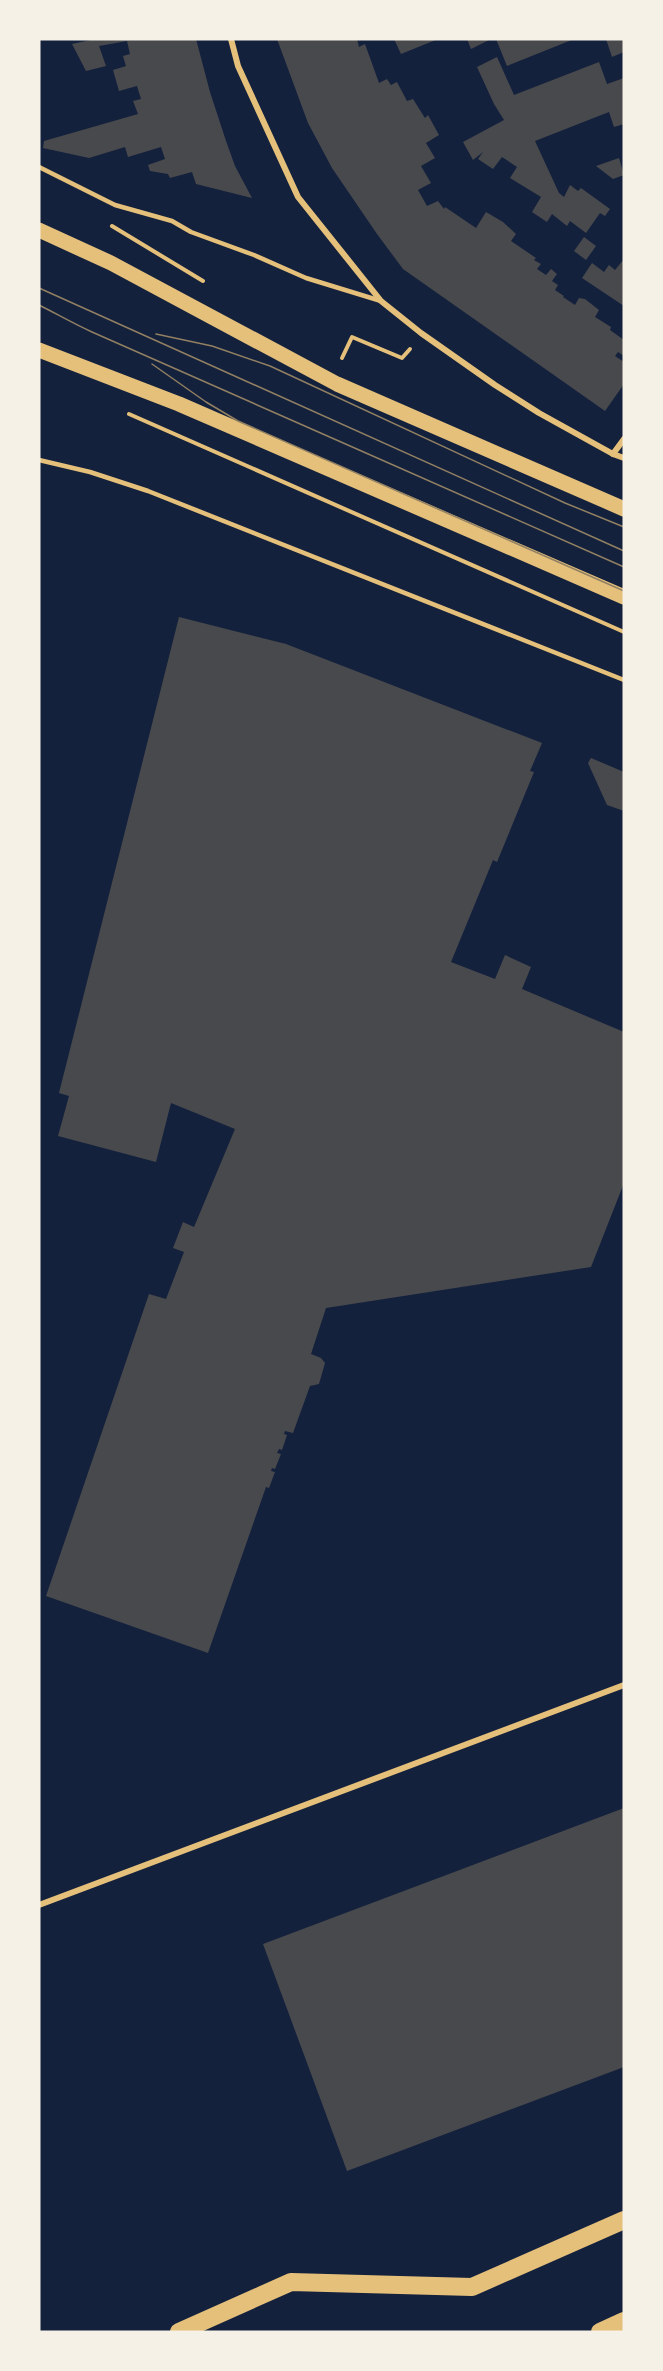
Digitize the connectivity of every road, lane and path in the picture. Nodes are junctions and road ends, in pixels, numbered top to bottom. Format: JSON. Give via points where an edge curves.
{"nodes":[{"id":1,"x":231,"y":39,"type":"edge"},
{"id":2,"x":39,"y":167,"type":"edge"},
{"id":3,"x":108,"y":224,"type":"dead end"},
{"id":4,"x":39,"y":230,"type":"edge"},
{"id":5,"x":208,"y":284,"type":"dead end"},
{"id":6,"x":381,"y":301,"type":"junction"},
{"id":7,"x":39,"y":350,"type":"edge"},
{"id":8,"x":332,"y":352,"type":"dead end"},
{"id":9,"x":342,"y":358,"type":"junction"},
{"id":10,"x":402,"y":358,"type":"dead end"},
{"id":11,"x":353,"y":363,"type":"dead end"},
{"id":12,"x":122,"y":411,"type":"dead end"},
{"id":13,"x":624,"y":439,"type":"edge"},
{"id":14,"x":613,"y":454,"type":"junction"},
{"id":15,"x":624,"y":458,"type":"edge"},
{"id":16,"x":39,"y":460,"type":"edge"},
{"id":17,"x":624,"y":509,"type":"edge"},
{"id":18,"x":624,"y":597,"type":"edge"},
{"id":19,"x":624,"y":632,"type":"edge"},
{"id":20,"x":624,"y":680,"type":"edge"},
{"id":21,"x":624,"y":1684,"type":"edge"},
{"id":22,"x":39,"y":1905,"type":"edge"},
{"id":23,"x":624,"y":2220,"type":"edge"},
{"id":24,"x":624,"y":2321,"type":"edge"},
{"id":25,"x":179,"y":2332,"type":"edge"},
{"id":26,"x":600,"y":2332,"type":"edge"}],
"edges":[{"from":1,"to":6,"type":"street","via":[[238,66],[298,197]]},
{"from":2,"to":6,"type":"lane","via":[[115,205],[172,221],[190,232],[306,278]]},
{"from":3,"to":5,"type":"path"},
{"from":4,"to":17,"type":"main road","via":[[111,263],[338,384]]},
{"from":6,"to":14,"type":"street","via":[[495,385]]},
{"from":7,"to":18,"type":"main road","via":[[178,404]]},
{"from":8,"to":9,"type":"path"},
{"from":9,"to":10,"type":"path","via":[[352,337]]},
{"from":9,"to":11,"type":"path"},
{"from":12,"to":19,"type":"path"},
{"from":13,"to":14,"type":"street"},
{"from":14,"to":15,"type":"street"},
{"from":16,"to":20,"type":"lane","via":[[148,491]]},
{"from":21,"to":22,"type":"street"},
{"from":23,"to":25,"type":"highway","via":[[472,2287],[291,2282]]},
{"from":24,"to":26,"type":"highway"}]}
